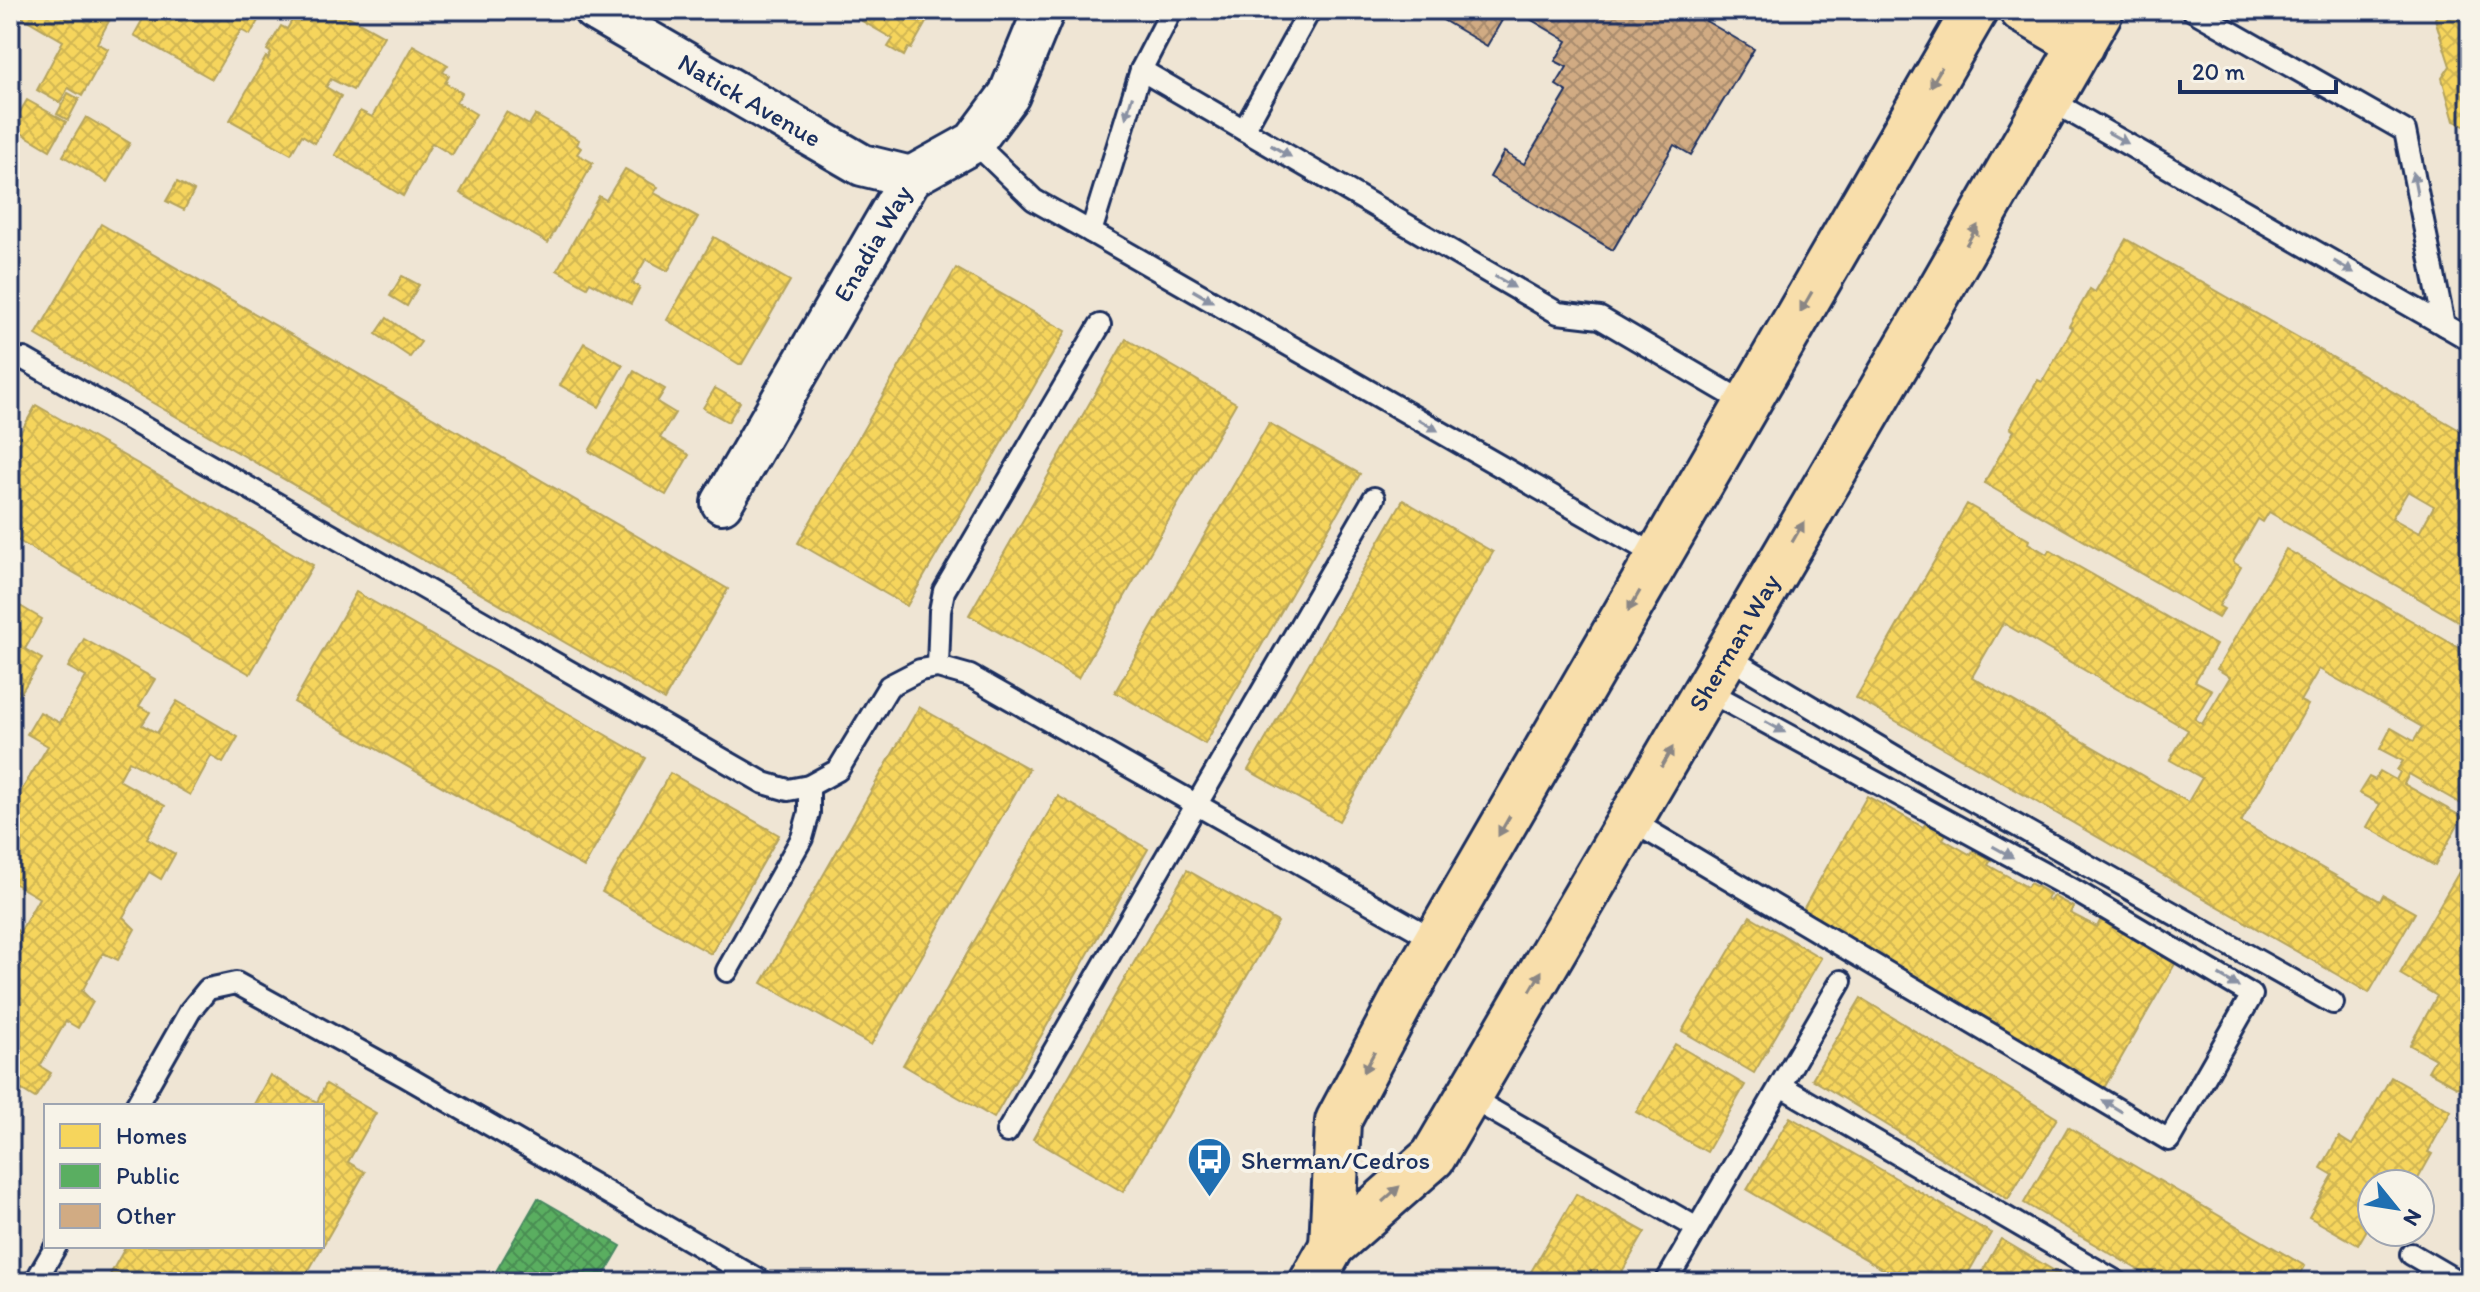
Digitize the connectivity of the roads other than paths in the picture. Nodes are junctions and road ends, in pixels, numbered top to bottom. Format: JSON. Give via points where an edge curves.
{"nodes":[{"id":1,"x":594,"y":10,"type":"edge"},
{"id":2,"x":1044,"y":10,"type":"edge"},
{"id":3,"x":1172,"y":10,"type":"edge"},
{"id":4,"x":1310,"y":10,"type":"edge"},
{"id":5,"x":1975,"y":10,"type":"edge"},
{"id":6,"x":2022,"y":10,"type":"edge"},
{"id":7,"x":2192,"y":10,"type":"edge"},
{"id":8,"x":2091,"y":27,"type":"edge"},
{"id":9,"x":1141,"y":70,"type":"junction"},
{"id":10,"x":2050,"y":100,"type":"junction"},
{"id":11,"x":1244,"y":130,"type":"junction"},
{"id":12,"x":974,"y":142,"type":"junction"},
{"id":13,"x":911,"y":177,"type":"junction"},
{"id":14,"x":1091,"y":232,"type":"junction"},
{"id":15,"x":1100,"y":325,"type":"dead end"},
{"id":16,"x":2444,"y":325,"type":"junction"},
{"id":17,"x":2470,"y":340,"type":"edge"},
{"id":18,"x":24,"y":359,"type":"dead end"},
{"id":19,"x":1747,"y":404,"type":"junction"},
{"id":20,"x":1374,"y":498,"type":"dead end"},
{"id":21,"x":722,"y":503,"type":"dead end"},
{"id":22,"x":1659,"y":557,"type":"junction"},
{"id":23,"x":938,"y":667,"type":"junction"},
{"id":24,"x":1716,"y":673,"type":"junction"},
{"id":25,"x":809,"y":786,"type":"junction"},
{"id":26,"x":1198,"y":805,"type":"junction"},
{"id":27,"x":1630,"y":820,"type":"junction"},
{"id":28,"x":1437,"y":941,"type":"junction"},
{"id":29,"x":727,"y":971,"type":"dead end"},
{"id":30,"x":1841,"y":981,"type":"dead end"},
{"id":31,"x":2333,"y":1003,"type":"dead end"},
{"id":32,"x":1781,"y":1086,"type":"junction"},
{"id":33,"x":1469,"y":1097,"type":"junction"},
{"id":34,"x":137,"y":1104,"type":"edge"},
{"id":35,"x":1007,"y":1132,"type":"dead end"},
{"id":36,"x":1697,"y":1228,"type":"junction"},
{"id":37,"x":55,"y":1248,"type":"edge"},
{"id":38,"x":2411,"y":1254,"type":"dead end"},
{"id":39,"x":1322,"y":1264,"type":"edge"},
{"id":40,"x":35,"y":1282,"type":"edge"},
{"id":41,"x":762,"y":1282,"type":"edge"},
{"id":42,"x":1666,"y":1282,"type":"edge"},
{"id":43,"x":2117,"y":1282,"type":"edge"},
{"id":44,"x":2459,"y":1282,"type":"edge"}],
"edges":[{"from":1,"to":13,"type":"street","name":"Natick Avenue","via":[[862,165]]},
{"from":2,"to":12,"type":"street","name":"Enadia Way","via":[[1009,95]]},
{"from":3,"to":9,"type":"lane"},
{"from":4,"to":11,"type":"lane"},
{"from":5,"to":19,"type":"main road","name":"Sherman Way","one_way":true},
{"from":6,"to":8,"type":"main road"},
{"from":16,"to":7,"type":"lane","one_way":true,"via":[[2405,131]]},
{"from":8,"to":10,"type":"main road","name":"Sherman Way"},
{"from":9,"to":11,"type":"lane"},
{"from":9,"to":14,"type":"lane","one_way":true},
{"from":10,"to":16,"type":"lane","one_way":true},
{"from":24,"to":10,"type":"main road","name":"Sherman Way","one_way":true},
{"from":11,"to":19,"type":"lane","one_way":true,"via":[[1558,313],[1600,318]]},
{"from":12,"to":13,"type":"street","name":"Enadia Way"},
{"from":12,"to":14,"type":"lane","via":[[1034,200]]},
{"from":13,"to":21,"type":"street","name":"Enadia Way"},
{"from":14,"to":22,"type":"lane","one_way":true},
{"from":15,"to":23,"type":"lane","via":[[944,591]]},
{"from":16,"to":17,"type":"lane"},
{"from":18,"to":25,"type":"lane","via":[[764,783],[788,790]]},
{"from":19,"to":22,"type":"main road","name":"Sherman Way"},
{"from":20,"to":26,"type":"lane"},
{"from":22,"to":28,"type":"main road","name":"Sherman Way","one_way":true},
{"from":23,"to":25,"type":"lane","via":[[889,686],[838,770]]},
{"from":23,"to":26,"type":"lane","via":[[970,676]]},
{"from":27,"to":24,"type":"main road","name":"Sherman Way","one_way":true},
{"from":24,"to":27,"type":"lane","one_way":true,"via":[[2252,995],[2169,1140]]},
{"from":24,"to":31,"type":"lane","via":[[1916,769]]},
{"from":25,"to":29,"type":"lane","via":[[802,838]]},
{"from":26,"to":28,"type":"lane"},
{"from":26,"to":35,"type":"lane"},
{"from":33,"to":27,"type":"main road","name":"Sherman Way","one_way":true},
{"from":28,"to":39,"type":"main road","name":"Sherman Way","one_way":true,"via":[[1338,1121]]},
{"from":30,"to":32,"type":"lane"},
{"from":32,"to":36,"type":"lane"},
{"from":32,"to":43,"type":"lane"},
{"from":33,"to":36,"type":"lane"},
{"from":39,"to":33,"type":"main road","name":"Sherman Way","one_way":true,"via":[[1433,1157]]},
{"from":34,"to":41,"type":"lane","via":[[190,1011],[208,989],[236,983]]},
{"from":36,"to":42,"type":"lane"},
{"from":37,"to":40,"type":"lane"},
{"from":38,"to":44,"type":"lane"}]}
